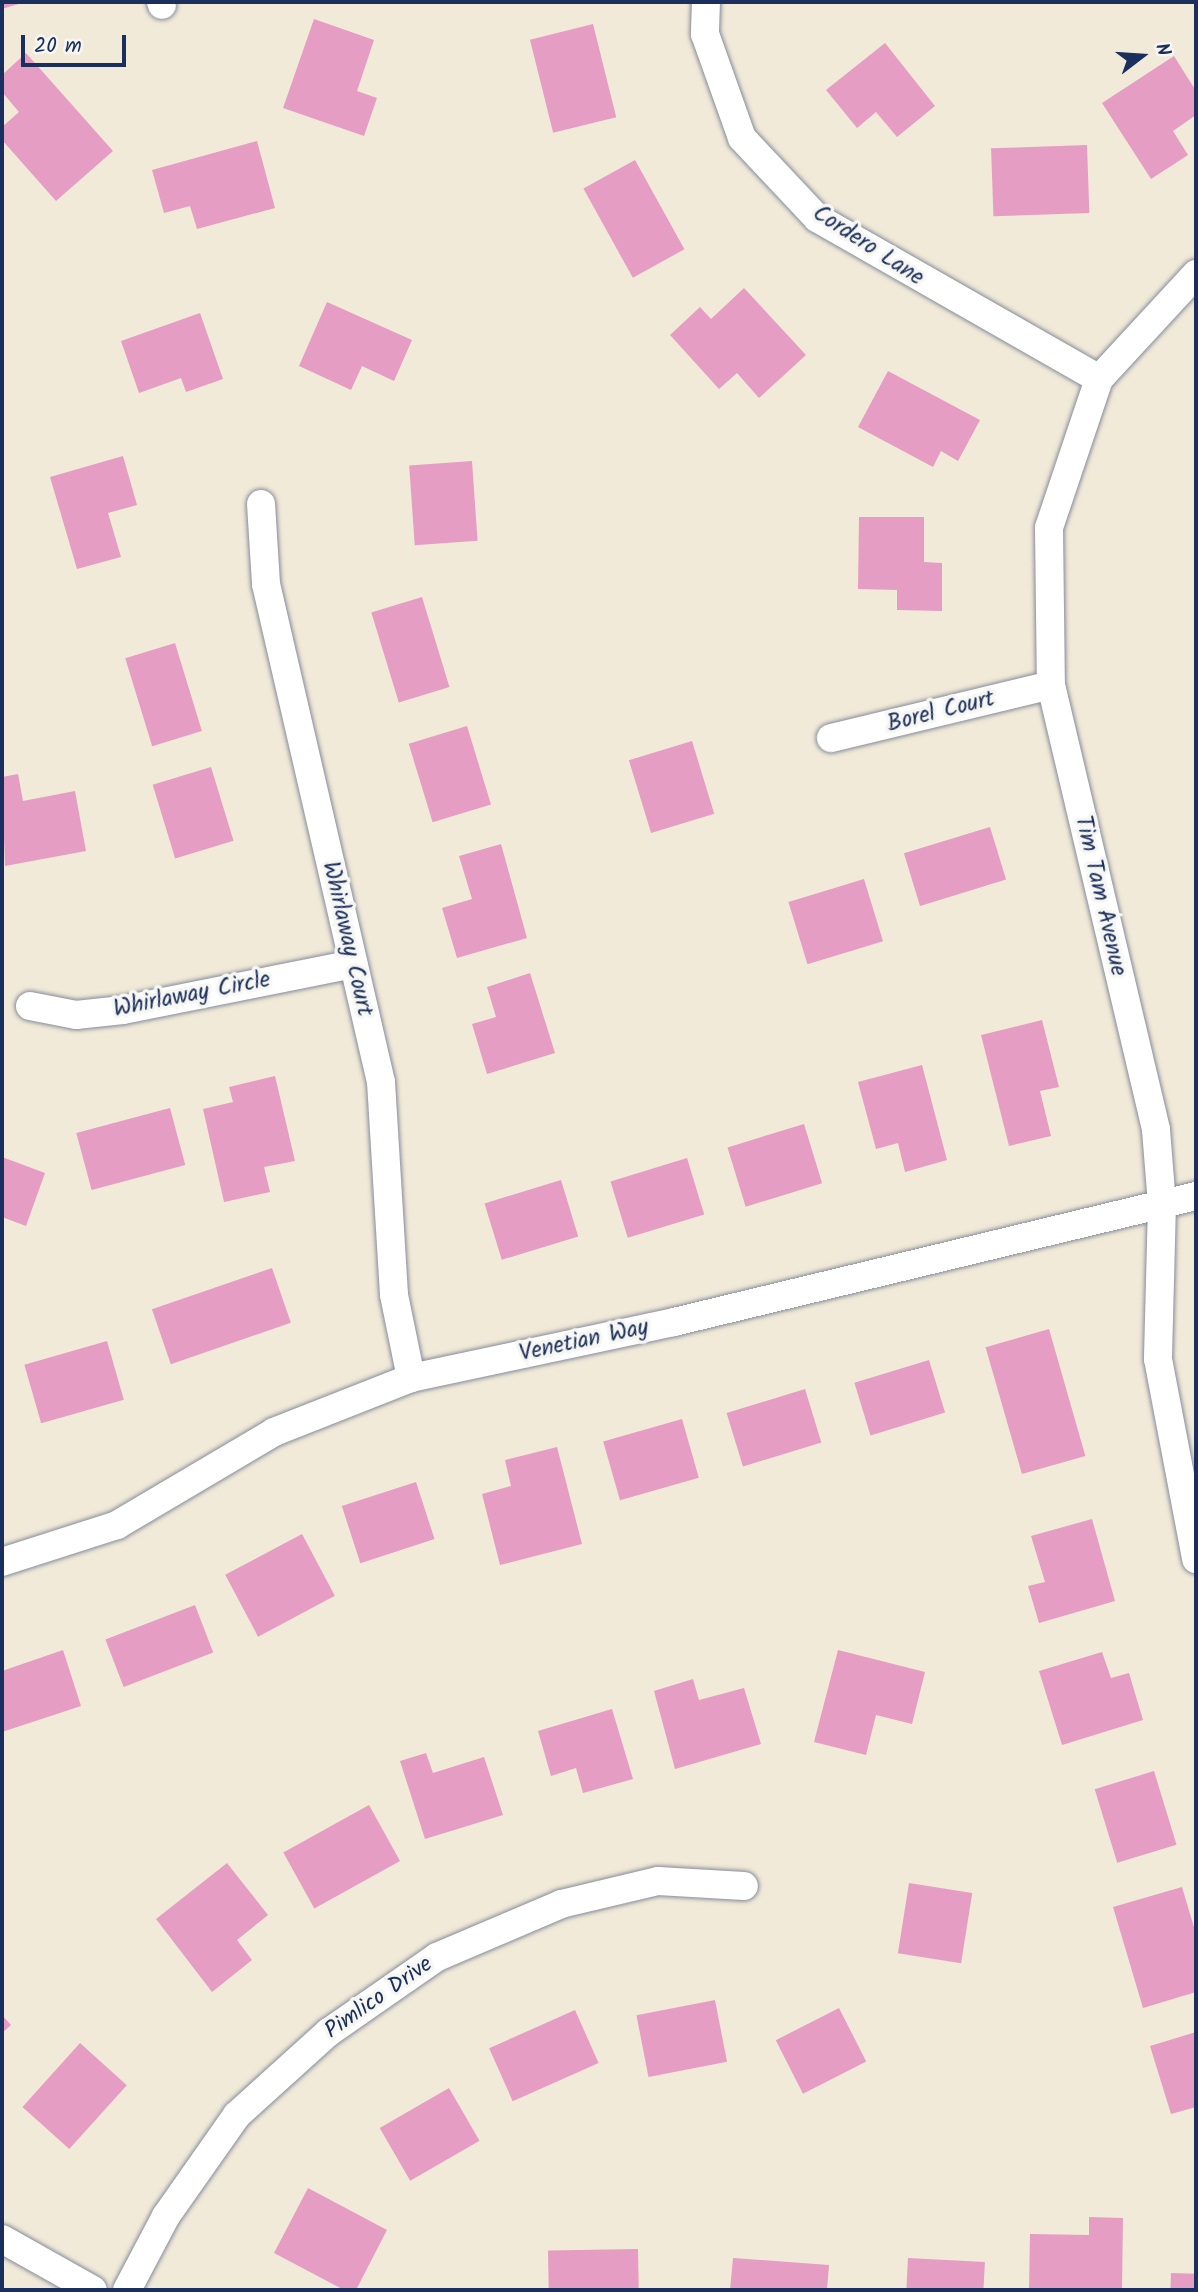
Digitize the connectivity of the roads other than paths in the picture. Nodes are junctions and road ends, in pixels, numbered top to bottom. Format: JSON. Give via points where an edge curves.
{"nodes":[{"id":1,"x":706,"y":2,"type":"edge"},
{"id":2,"x":1196,"y":274,"type":"edge"},
{"id":3,"x":1099,"y":379,"type":"junction"},
{"id":4,"x":261,"y":504,"type":"dead end"},
{"id":5,"x":1051,"y":685,"type":"junction"},
{"id":6,"x":831,"y":738,"type":"dead end"},
{"id":7,"x":353,"y":964,"type":"junction"},
{"id":8,"x":30,"y":1006,"type":"dead end"},
{"id":9,"x":1196,"y":1196,"type":"edge"},
{"id":10,"x":1162,"y":1204,"type":"junction"},
{"id":11,"x":411,"y":1377,"type":"junction"},
{"id":12,"x":1196,"y":1559,"type":"edge"},
{"id":13,"x":2,"y":1562,"type":"edge"},
{"id":14,"x":744,"y":1886,"type":"dead end"},
{"id":15,"x":2,"y":2239,"type":"edge"},
{"id":16,"x":93,"y":2290,"type":"edge"},
{"id":17,"x":127,"y":2290,"type":"edge"}],
"edges":[{"from":1,"to":3,"type":"street","name":"Cordero Lane","via":[[705,34],[742,138],[817,219]]},
{"from":2,"to":3,"type":"street","name":"Tim Tam Avenue"},
{"from":3,"to":5,"type":"street","name":"Tim Tam Avenue","via":[[1049,528]]},
{"from":4,"to":7,"type":"street","name":"Whirlaway Court","via":[[266,584]]},
{"from":5,"to":6,"type":"street","name":"Borel Court"},
{"from":5,"to":10,"type":"street","name":"Tim Tam Avenue","via":[[1156,1130]]},
{"from":7,"to":8,"type":"street","name":"Whirlaway Circle","via":[[123,1010],[76,1015]]},
{"from":7,"to":11,"type":"street","name":"Whirlaway Court","via":[[381,1082],[394,1295]]},
{"from":9,"to":10,"type":"street","name":"Venetian Way"},
{"from":10,"to":11,"type":"street","name":"Venetian Way","via":[[674,1322]]},
{"from":10,"to":12,"type":"street","name":"Tim Tam Avenue","via":[[1158,1359]]},
{"from":11,"to":13,"type":"street","name":"Venetian Way","via":[[274,1432],[117,1525]]},
{"from":14,"to":17,"type":"street","name":"Pimlico Drive","via":[[658,1881],[561,1904],[437,1957],[329,2032],[237,2115],[166,2216]]},
{"from":15,"to":16,"type":"street"}]}
